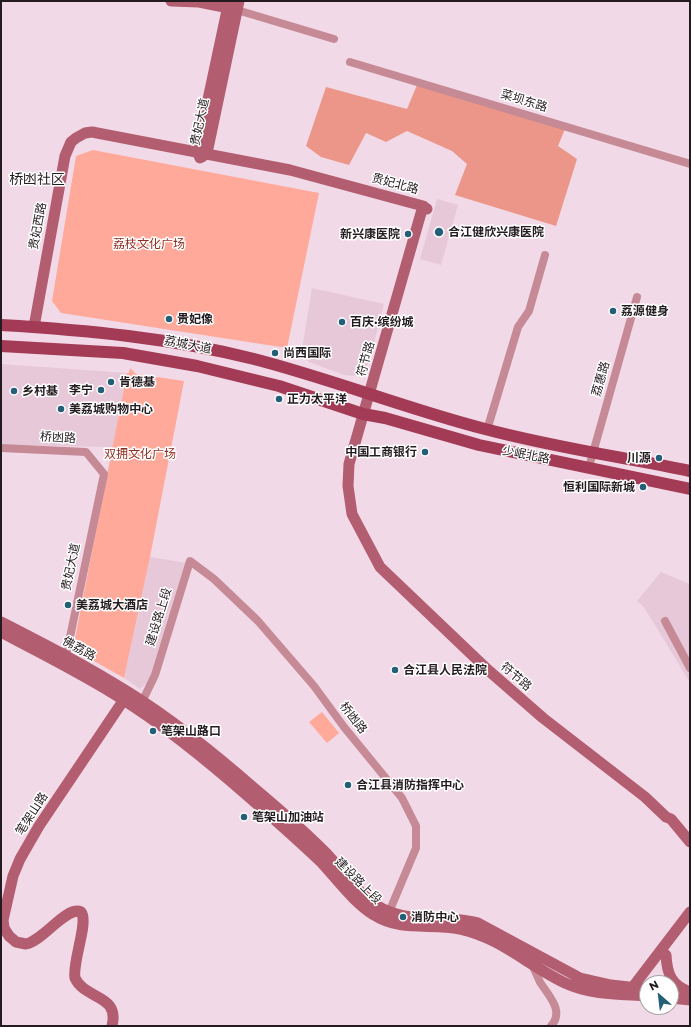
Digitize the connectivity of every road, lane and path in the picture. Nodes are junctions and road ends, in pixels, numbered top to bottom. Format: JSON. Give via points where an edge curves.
{"nodes":[{"id":1,"x":171,"y":1,"type":"edge"},
{"id":2,"x":233,"y":5,"type":"edge"},
{"id":3,"x":334,"y":39,"type":"dead end"},
{"id":4,"x":350,"y":62,"type":"dead end"},
{"id":5,"x":201,"y":154,"type":"junction"},
{"id":6,"x":690,"y":164,"type":"edge"},
{"id":7,"x":424,"y":209,"type":"joint"},
{"id":8,"x":545,"y":255,"type":"dead end"},
{"id":9,"x":638,"y":297,"type":"dead end"},
{"id":10,"x":1,"y":325,"type":"edge"},
{"id":11,"x":37,"y":327,"type":"junction"},
{"id":12,"x":185,"y":344,"type":"junction"},
{"id":13,"x":1,"y":346,"type":"edge"},
{"id":14,"x":201,"y":347,"type":"junction"},
{"id":15,"x":181,"y":363,"type":"junction"},
{"id":16,"x":197,"y":366,"type":"junction"},
{"id":17,"x":342,"y":386,"type":"junction"},
{"id":18,"x":372,"y":396,"type":"junction"},
{"id":19,"x":335,"y":404,"type":"junction"},
{"id":20,"x":367,"y":414,"type":"junction"},
{"id":21,"x":488,"y":430,"type":"junction"},
{"id":22,"x":1,"y":448,"type":"edge"},
{"id":23,"x":593,"y":453,"type":"junction"},
{"id":24,"x":589,"y":467,"type":"junction"},
{"id":25,"x":690,"y":471,"type":"edge"},
{"id":26,"x":104,"y":474,"type":"joint"},
{"id":27,"x":690,"y":489,"type":"edge"},
{"id":28,"x":190,"y":561,"type":"joint"},
{"id":29,"x":665,"y":621,"type":"dead end"},
{"id":30,"x":1,"y":622,"type":"edge"},
{"id":31,"x":1,"y":632,"type":"edge"},
{"id":32,"x":65,"y":661,"type":"junction"},
{"id":33,"x":690,"y":668,"type":"edge"},
{"id":34,"x":126,"y":696,"type":"junction"},
{"id":35,"x":140,"y":706,"type":"junction"},
{"id":36,"x":666,"y":817,"type":"junction"},
{"id":37,"x":690,"y":842,"type":"edge"},
{"id":38,"x":690,"y":849,"type":"edge"},
{"id":39,"x":690,"y":912,"type":"edge"},
{"id":40,"x":387,"y":916,"type":"junction"},
{"id":41,"x":690,"y":922,"type":"edge"},
{"id":42,"x":666,"y":955,"type":"junction"},
{"id":43,"x":532,"y":964,"type":"junction"},
{"id":44,"x":650,"y":975,"type":"edge"},
{"id":45,"x":652,"y":975,"type":"edge"},
{"id":46,"x":639,"y":991,"type":"edge"},
{"id":47,"x":639,"y":991,"type":"edge"},
{"id":48,"x":679,"y":991,"type":"edge"},
{"id":49,"x":690,"y":992,"type":"edge"},
{"id":50,"x":679,"y":999,"type":"edge"},
{"id":51,"x":690,"y":1000,"type":"edge"},
{"id":52,"x":112,"y":1026,"type":"edge"},
{"id":53,"x":551,"y":1026,"type":"edge"}],
"edges":[{"from":1,"to":2,"type":"main road"},
{"from":2,"to":3,"type":"street"},
{"from":2,"to":5,"type":"main road","name":"贵妃大道"},
{"from":4,"to":6,"type":"street","name":"菜坝东路"},
{"from":5,"to":7,"type":"main road","name":"贵妃北路"},
{"from":5,"to":11,"type":"main road","name":"贵妃西路","via":[[94,138],[77,145],[70,159]]},
{"from":7,"to":18,"type":"main road","name":"符节路"},
{"from":8,"to":21,"type":"street","via":[[529,311],[518,327]]},
{"from":9,"to":23,"type":"street","name":"荔惠路"},
{"from":10,"to":11,"type":"main road","name":"荔城大道"},
{"from":11,"to":12,"type":"main road","name":"荔城大道","via":[[124,334]]},
{"from":12,"to":14,"type":"main road","name":"荔城大道"},
{"from":12,"to":15,"type":"main road"},
{"from":13,"to":15,"type":"main road","name":"荔城大道","via":[[123,353]]},
{"from":14,"to":16,"type":"main road"},
{"from":14,"to":17,"type":"main road","name":"荔城大道","via":[[268,363]]},
{"from":15,"to":16,"type":"main road","name":"荔城大道"},
{"from":16,"to":19,"type":"main road","name":"荔城大道","via":[[279,386]]},
{"from":17,"to":18,"type":"main road","name":"荔城大道"},
{"from":17,"to":19,"type":"main road"},
{"from":18,"to":20,"type":"main road","name":"符节路"},
{"from":18,"to":21,"type":"main road","name":"少岷北路"},
{"from":19,"to":20,"type":"main road","name":"荔城大道"},
{"from":20,"to":24,"type":"main road","name":"少岷北路","via":[[479,445]]},
{"from":20,"to":36,"type":"main road","name":"符节路","via":[[347,476],[352,514],[379,565],[488,670],[543,718],[645,797]]},
{"from":21,"to":23,"type":"main road","name":"少岷北路"},
{"from":22,"to":26,"type":"street","name":"桥凼路","via":[[86,452]]},
{"from":23,"to":24,"type":"street","name":"荔惠路"},
{"from":23,"to":25,"type":"main road","name":"少岷北路"},
{"from":24,"to":27,"type":"main road","name":"少岷北路"},
{"from":26,"to":32,"type":"street","name":"贵妃大道"},
{"from":28,"to":35,"type":"street","name":"建设路上段","via":[[155,676]]},
{"from":28,"to":40,"type":"street","name":"桥凼路","via":[[214,579],[258,621],[314,686],[402,798],[416,826],[417,840],[414,855]]},
{"from":29,"to":33,"type":"street"},
{"from":30,"to":32,"type":"main road","name":"佛荔路"},
{"from":31,"to":32,"type":"main road","name":"佛荔路"},
{"from":32,"to":34,"type":"main road","name":"佛荔路"},
{"from":34,"to":35,"type":"main road","name":"佛荔路"},
{"from":34,"to":52,"type":"main road","name":"笔架山路","via":[[27,845],[13,876],[3,920],[9,936],[16,942],[26,944],[43,936],[70,912],[82,912],[84,919],[75,957],[74,978],[84,990],[103,999],[110,1006]]},
{"from":35,"to":40,"type":"main road","name":"建设路上段","via":[[238,788],[320,862],[369,912]]},
{"from":36,"to":37,"type":"main road","name":"符节路","via":[[671,818]]},
{"from":36,"to":38,"type":"main road","name":"符节路"},
{"from":39,"to":44,"type":"main road"},
{"from":40,"to":43,"type":"main road","name":"建设路上段","via":[[407,926],[458,928],[474,932]]},
{"from":40,"to":46,"type":"main road","name":"建设路上段","via":[[459,918],[478,922],[512,939],[569,974],[596,983]]},
{"from":41,"to":42,"type":"main road"},
{"from":42,"to":45,"type":"main road"},
{"from":42,"to":49,"type":"main road","via":[[667,971],[672,981]]},
{"from":43,"to":47,"type":"main road","name":"建设路上段","via":[[576,987],[602,994]]},
{"from":43,"to":53,"type":"street","via":[[554,1003],[556,1018]]},
{"from":48,"to":49,"type":"main road"},
{"from":50,"to":51,"type":"main road"}]}
